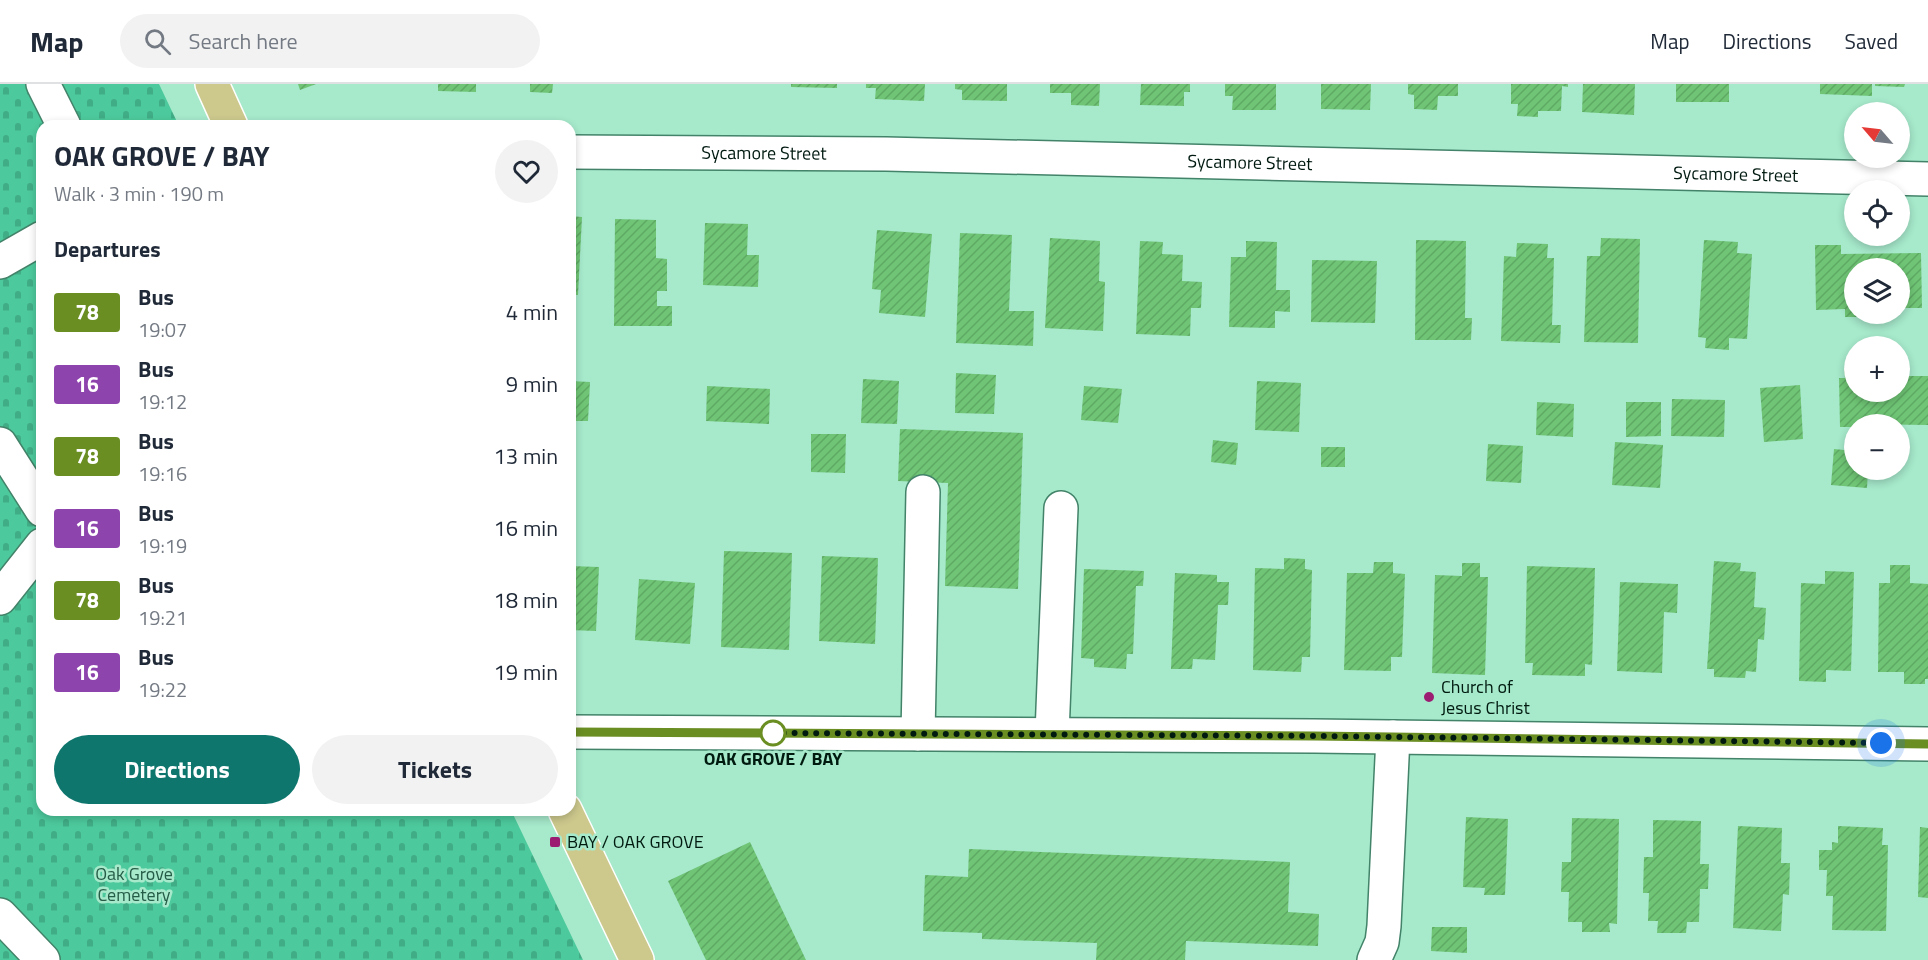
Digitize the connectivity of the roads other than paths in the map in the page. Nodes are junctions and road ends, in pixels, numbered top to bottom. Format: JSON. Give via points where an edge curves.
{"nodes":[{"id":1,"x":43,"y":84,"type":"edge"},
{"id":2,"x":212,"y":84,"type":"edge"},
{"id":3,"x":61,"y":120,"type":"edge"},
{"id":4,"x":228,"y":120,"type":"edge"},
{"id":5,"x":576,"y":152,"type":"edge"},
{"id":6,"x":1928,"y":179,"type":"edge"},
{"id":7,"x":36,"y":241,"type":"edge"},
{"id":8,"x":0,"y":262,"type":"edge"},
{"id":9,"x":0,"y":444,"type":"edge"},
{"id":10,"x":923,"y":492,"type":"dead end"},
{"id":11,"x":36,"y":501,"type":"edge"},
{"id":12,"x":1061,"y":508,"type":"dead end"},
{"id":13,"x":36,"y":553,"type":"edge"},
{"id":14,"x":0,"y":598,"type":"edge"},
{"id":15,"x":576,"y":732,"type":"edge"},
{"id":16,"x":918,"y":734,"type":"junction"},
{"id":17,"x":1052,"y":734,"type":"junction"},
{"id":18,"x":1392,"y":737,"type":"junction"},
{"id":19,"x":1928,"y":744,"type":"edge"},
{"id":20,"x":568,"y":816,"type":"edge"},
{"id":21,"x":0,"y":915,"type":"edge"},
{"id":22,"x":43,"y":960,"type":"edge"},
{"id":23,"x":637,"y":960,"type":"edge"},
{"id":24,"x":1374,"y":960,"type":"edge"}],
"edges":[{"from":1,"to":3,"type":"street"},
{"from":2,"to":4,"type":"main road"},
{"from":5,"to":6,"type":"street","name":"Sycamore Street","via":[[910,155]]},
{"from":7,"to":8,"type":"street"},
{"from":9,"to":11,"type":"street"},
{"from":10,"to":16,"type":"street"},
{"from":12,"to":17,"type":"street"},
{"from":13,"to":14,"type":"street"},
{"from":15,"to":16,"type":"street"},
{"from":16,"to":17,"type":"street"},
{"from":17,"to":18,"type":"street"},
{"from":18,"to":19,"type":"street"},
{"from":18,"to":24,"type":"street","via":[[1384,926]]},
{"from":20,"to":23,"type":"main road"},
{"from":21,"to":22,"type":"street"}]}
